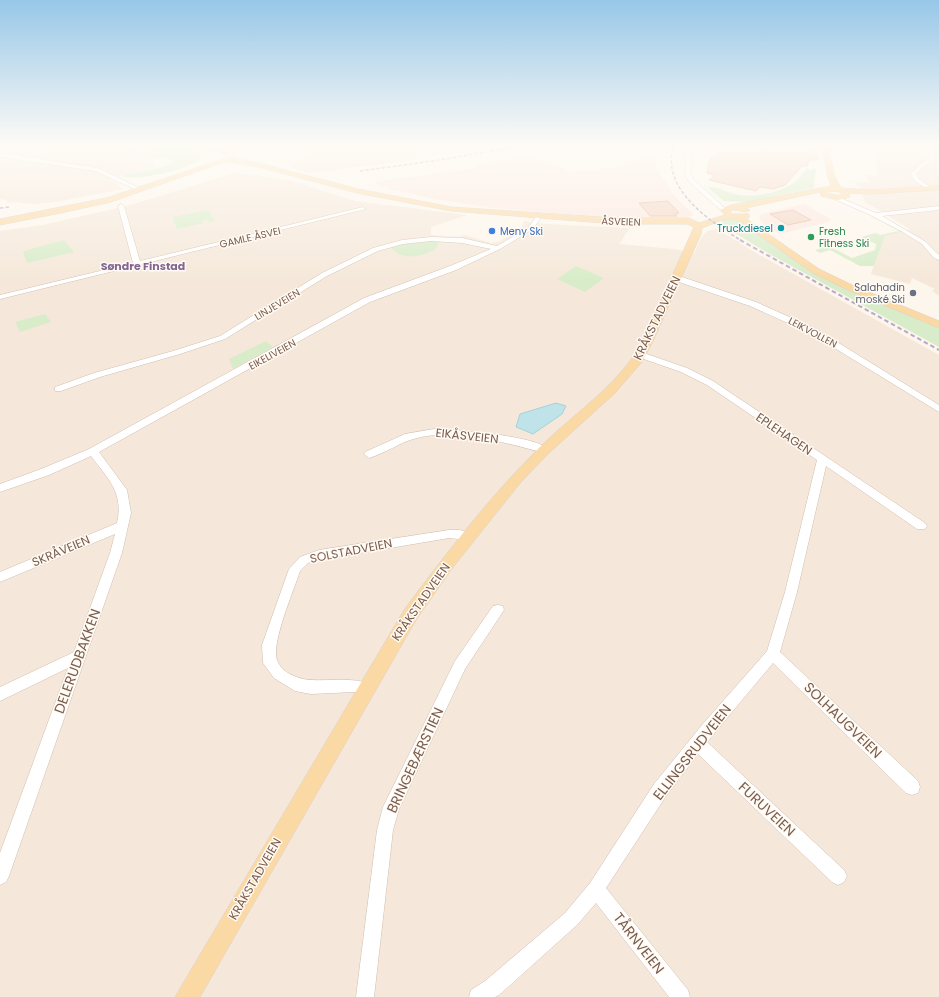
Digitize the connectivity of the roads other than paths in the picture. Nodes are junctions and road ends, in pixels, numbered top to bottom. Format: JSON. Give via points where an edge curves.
{"nodes":[{"id":1,"x":823,"y":190,"type":"edge"},
{"id":2,"x":128,"y":191,"type":"edge"},
{"id":3,"x":139,"y":191,"type":"edge"},
{"id":4,"x":357,"y":191,"type":"edge"},
{"id":5,"x":699,"y":191,"type":"edge"},
{"id":6,"x":707,"y":191,"type":"edge"},
{"id":7,"x":820,"y":191,"type":"edge"},
{"id":8,"x":892,"y":191,"type":"edge"},
{"id":9,"x":870,"y":192,"type":"junction"},
{"id":10,"x":132,"y":193,"type":"junction"},
{"id":11,"x":836,"y":193,"type":"junction"},
{"id":12,"x":846,"y":196,"type":"junction"},
{"id":13,"x":856,"y":205,"type":"junction"},
{"id":14,"x":121,"y":206,"type":"dead end"},
{"id":15,"x":736,"y":207,"type":"junction"},
{"id":16,"x":939,"y":208,"type":"edge"},
{"id":17,"x":363,"y":209,"type":"dead end"},
{"id":18,"x":724,"y":211,"type":"junction"},
{"id":19,"x":748,"y":214,"type":"junction"},
{"id":20,"x":878,"y":214,"type":"junction"},
{"id":21,"x":539,"y":217,"type":"junction"},
{"id":22,"x":736,"y":217,"type":"junction"},
{"id":23,"x":0,"y":222,"type":"edge"},
{"id":24,"x":691,"y":227,"type":"junction"},
{"id":25,"x":761,"y":233,"type":"junction"},
{"id":26,"x":924,"y":243,"type":"junction"},
{"id":27,"x":939,"y":246,"type":"edge"},
{"id":28,"x":498,"y":248,"type":"junction"},
{"id":29,"x":939,"y":258,"type":"edge"},
{"id":30,"x":138,"y":263,"type":"junction"},
{"id":31,"x":676,"y":278,"type":"junction"},
{"id":32,"x":0,"y":297,"type":"edge"},
{"id":33,"x":939,"y":325,"type":"edge"},
{"id":34,"x":641,"y":355,"type":"junction"},
{"id":35,"x":58,"y":389,"type":"dead end"},
{"id":36,"x":939,"y":409,"type":"edge"},
{"id":37,"x":544,"y":450,"type":"junction"},
{"id":38,"x":92,"y":451,"type":"junction"},
{"id":39,"x":369,"y":454,"type":"dead end"},
{"id":40,"x":822,"y":459,"type":"junction"},
{"id":41,"x":0,"y":488,"type":"edge"},
{"id":42,"x":122,"y":526,"type":"junction"},
{"id":43,"x":921,"y":526,"type":"dead end"},
{"id":44,"x":468,"y":537,"type":"junction"},
{"id":45,"x":0,"y":577,"type":"edge"},
{"id":46,"x":498,"y":610,"type":"dead end"},
{"id":47,"x":773,"y":654,"type":"junction"},
{"id":48,"x":79,"y":656,"type":"junction"},
{"id":49,"x":365,"y":689,"type":"junction"},
{"id":50,"x":0,"y":694,"type":"edge"},
{"id":51,"x":697,"y":743,"type":"junction"},
{"id":52,"x":912,"y":787,"type":"dead end"},
{"id":53,"x":0,"y":876,"type":"edge"},
{"id":54,"x":838,"y":876,"type":"dead end"},
{"id":55,"x":596,"y":889,"type":"junction"},
{"id":56,"x":187,"y":997,"type":"edge"},
{"id":57,"x":365,"y":997,"type":"edge"},
{"id":58,"x":478,"y":997,"type":"edge"},
{"id":59,"x":682,"y":997,"type":"edge"}],
"edges":[{"from":1,"to":11,"type":"main road","via":[[824,194]]},
{"from":2,"to":10,"type":"street"},
{"from":3,"to":10,"type":"main road","name":"ÅSVEIEN"},
{"from":4,"to":21,"type":"main road","name":"ÅSVEIEN","via":[[434,206]]},
{"from":5,"to":18,"type":"street"},
{"from":6,"to":15,"type":"street","via":[[719,200]]},
{"from":7,"to":15,"type":"main road"},
{"from":8,"to":9,"type":"main road"},
{"from":9,"to":11,"type":"main road"},
{"from":9,"to":12,"type":"main road"},
{"from":10,"to":23,"type":"main road","name":"ÅSVEIEN","via":[[75,208]]},
{"from":11,"to":12,"type":"main road"},
{"from":11,"to":13,"type":"street"},
{"from":11,"to":19,"type":"main road","via":[[767,206]]},
{"from":12,"to":13,"type":"street"},
{"from":13,"to":20,"type":"street"},
{"from":14,"to":30,"type":"street"},
{"from":15,"to":18,"type":"main road","via":[[726,208]]},
{"from":15,"to":19,"type":"main road"},
{"from":16,"to":20,"type":"street"},
{"from":17,"to":30,"type":"street","name":"GAMLE ÅSVEI"},
{"from":18,"to":22,"type":"main road"},
{"from":18,"to":24,"type":"main road"},
{"from":19,"to":22,"type":"main road"},
{"from":19,"to":25,"type":"main road","via":[[760,227]]},
{"from":20,"to":26,"type":"street"},
{"from":21,"to":24,"type":"main road","name":"ÅSVEIEN","via":[[613,224]]},
{"from":21,"to":28,"type":"street","name":"EIKELIVEIEN","via":[[529,229]]},
{"from":22,"to":24,"type":"main road","via":[[720,218]]},
{"from":22,"to":25,"type":"main road"},
{"from":24,"to":31,"type":"main road","name":"KRÅKSTADVEIEN"},
{"from":25,"to":33,"type":"main road","via":[[816,271]]},
{"from":26,"to":27,"type":"street"},
{"from":26,"to":29,"type":"street"},
{"from":28,"to":35,"type":"street","name":"LINJEVEIEN","via":[[442,238],[408,240],[384,246],[343,264],[218,340],[83,378]]},
{"from":28,"to":38,"type":"street","name":"EIKELIVEIEN","via":[[367,300]]},
{"from":30,"to":32,"type":"street","name":"GAMLE ÅSVEI"},
{"from":31,"to":34,"type":"main road","name":"KRÅKSTADVEIEN"},
{"from":31,"to":36,"type":"street","name":"LEIKVOLLEN","via":[[753,304],[813,331]]},
{"from":34,"to":37,"type":"main road","name":"KRÅKSTADVEIEN","via":[[611,390]]},
{"from":34,"to":40,"type":"street","name":"EPLEHAGEN","via":[[676,367],[710,383]]},
{"from":37,"to":39,"type":"street","name":"EIKÅSVEIEN","via":[[504,440],[434,431],[416,434]]},
{"from":37,"to":44,"type":"main road","name":"KRÅKSTADVEIEN","via":[[509,487]]},
{"from":38,"to":41,"type":"street","name":"EIKELIVEIEN"},
{"from":38,"to":42,"type":"street","name":"DELERUDBAKKEN","via":[[122,490],[125,513]]},
{"from":40,"to":43,"type":"street","name":"EPLEHAGEN"},
{"from":40,"to":47,"type":"street","name":"ELLINGSRUDVEIEN","via":[[791,592]]},
{"from":42,"to":45,"type":"street","name":"SKRÅVEIEN"},
{"from":42,"to":48,"type":"street","name":"DELERUDBAKKEN","via":[[116,553]]},
{"from":44,"to":49,"type":"main road","name":"KRÅKSTADVEIEN","via":[[419,602]]},
{"from":44,"to":49,"type":"street","name":"SOLSTADVEIEN","via":[[449,534],[319,555],[307,558],[297,566],[269,645],[270,663],[279,674],[295,685],[354,686]]},
{"from":46,"to":57,"type":"street","name":"BRINGEBÆRSTIEN","via":[[469,649],[457,671],[391,807],[385,830]]},
{"from":47,"to":51,"type":"street","name":"ELLINGSRUDVEIEN"},
{"from":47,"to":52,"type":"street","name":"SOLHAUGVEIEN"},
{"from":48,"to":50,"type":"street"},
{"from":48,"to":53,"type":"street","name":"DELERUDBAKKEN"},
{"from":49,"to":56,"type":"main road","name":"KRÅKSTADVEIEN"},
{"from":51,"to":54,"type":"street","name":"FURUVEIEN"},
{"from":51,"to":55,"type":"street","name":"ELLINGSRUDVEIEN","via":[[660,790]]},
{"from":55,"to":58,"type":"street","name":"ELLINGSRUDVEIEN","via":[[571,918],[492,988]]},
{"from":55,"to":59,"type":"street","name":"TÅRNVEIEN"}]}
